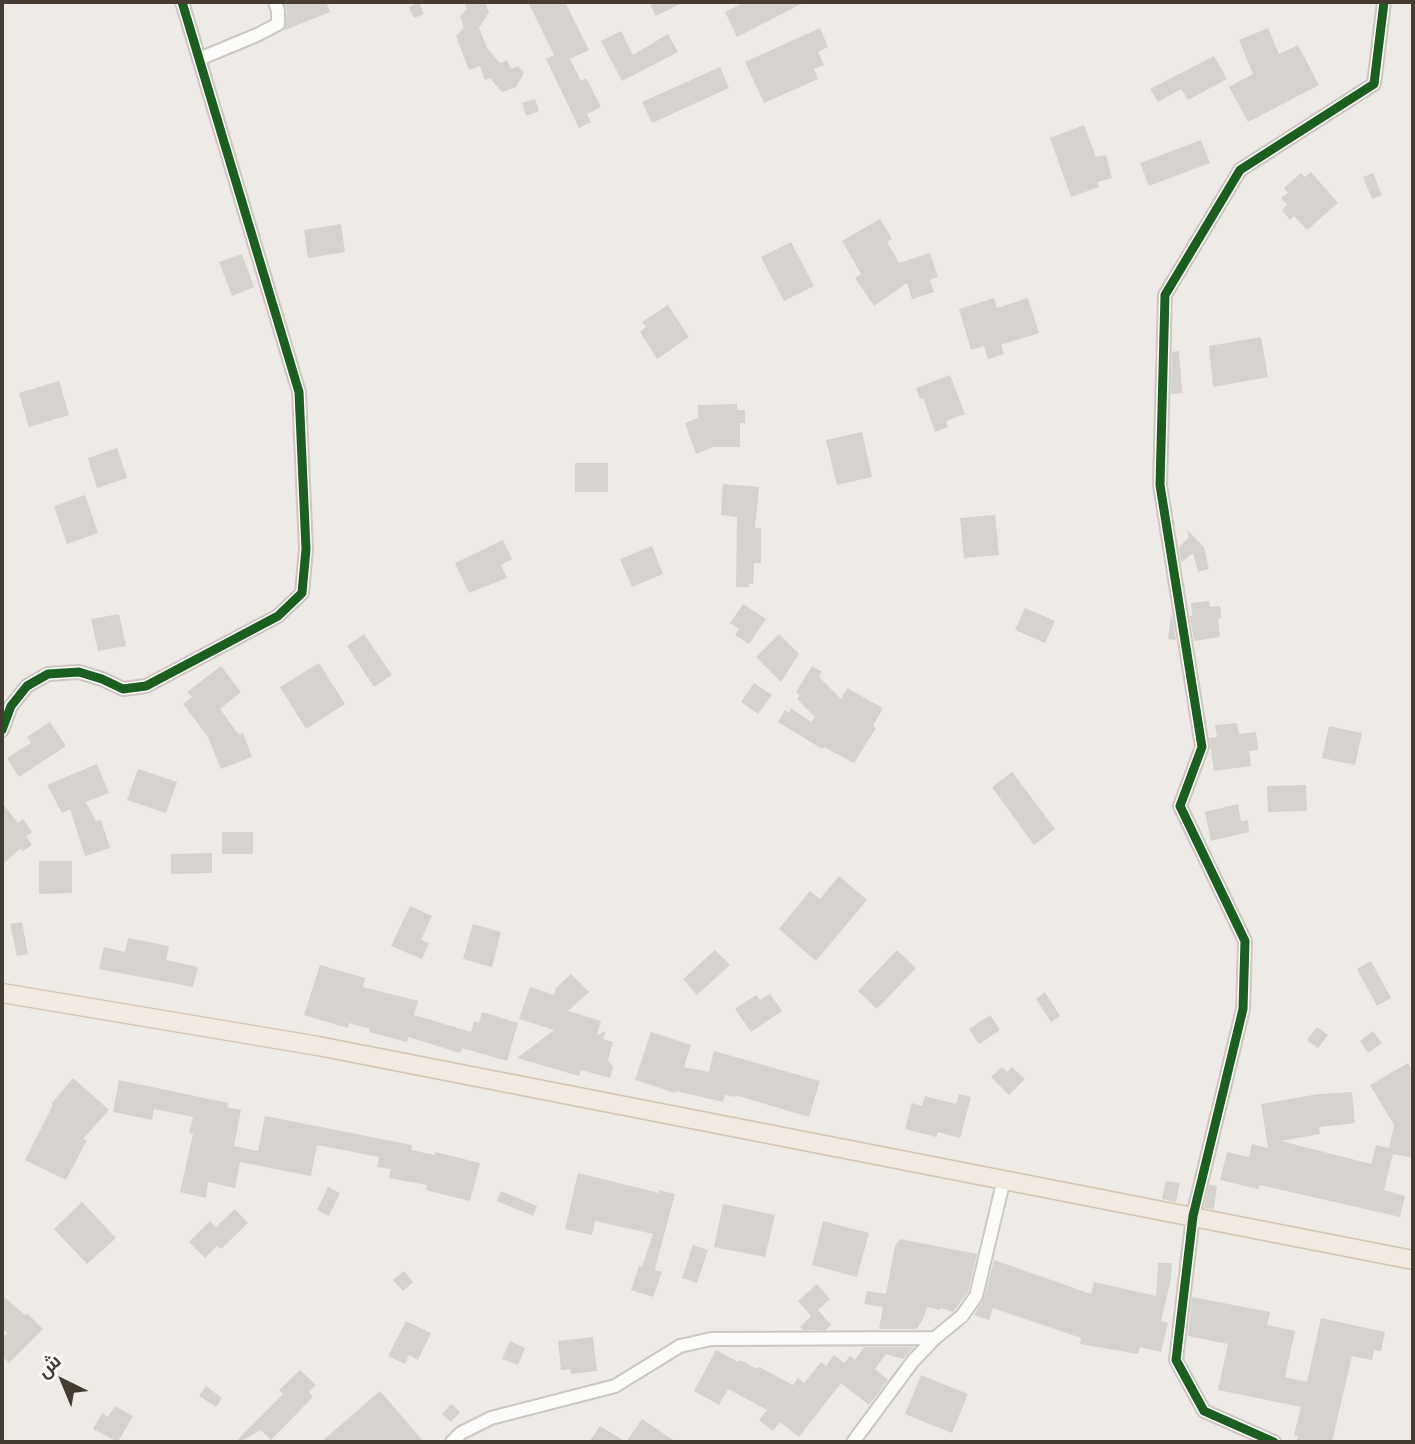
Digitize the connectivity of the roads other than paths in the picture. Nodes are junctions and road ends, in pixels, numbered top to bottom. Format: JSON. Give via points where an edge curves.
{"nodes":[{"id":1,"x":182,"y":2,"type":"edge"},
{"id":2,"x":275,"y":2,"type":"edge"},
{"id":3,"x":1384,"y":2,"type":"edge"},
{"id":4,"x":199,"y":59,"type":"junction"},
{"id":5,"x":2,"y":730,"type":"edge"},
{"id":6,"x":2,"y":993,"type":"edge"},
{"id":7,"x":1004,"y":1179,"type":"junction"},
{"id":8,"x":1194,"y":1216,"type":"junction"},
{"id":9,"x":1413,"y":1260,"type":"edge"},
{"id":10,"x":935,"y":1338,"type":"junction"},
{"id":11,"x":1257,"y":1439,"type":"edge"},
{"id":12,"x":452,"y":1442,"type":"edge"},
{"id":13,"x":853,"y":1442,"type":"edge"},
{"id":14,"x":1274,"y":1442,"type":"edge"}],
"edges":[{"from":1,"to":4,"type":"street"},
{"from":2,"to":4,"type":"street","via":[[278,24]]},
{"from":3,"to":8,"type":"street","via":[[1374,84],[1240,170],[1165,295],[1160,485],[1202,747],[1180,806],[1245,941],[1243,1009]]},
{"from":4,"to":5,"type":"street","via":[[299,392],[306,548],[302,593],[278,616],[146,686],[123,689],[79,672],[48,674],[27,686],[11,706]]},
{"from":6,"to":7,"type":"main road","via":[[318,1046]]},
{"from":7,"to":8,"type":"main road"},
{"from":7,"to":10,"type":"street","via":[[976,1296],[962,1317]]},
{"from":8,"to":9,"type":"main road"},
{"from":8,"to":11,"type":"street","via":[[1175,1360],[1204,1411]]},
{"from":10,"to":12,"type":"street","via":[[711,1339],[680,1346],[615,1386],[492,1418]]},
{"from":10,"to":13,"type":"street"},
{"from":11,"to":14,"type":"street"}]}
